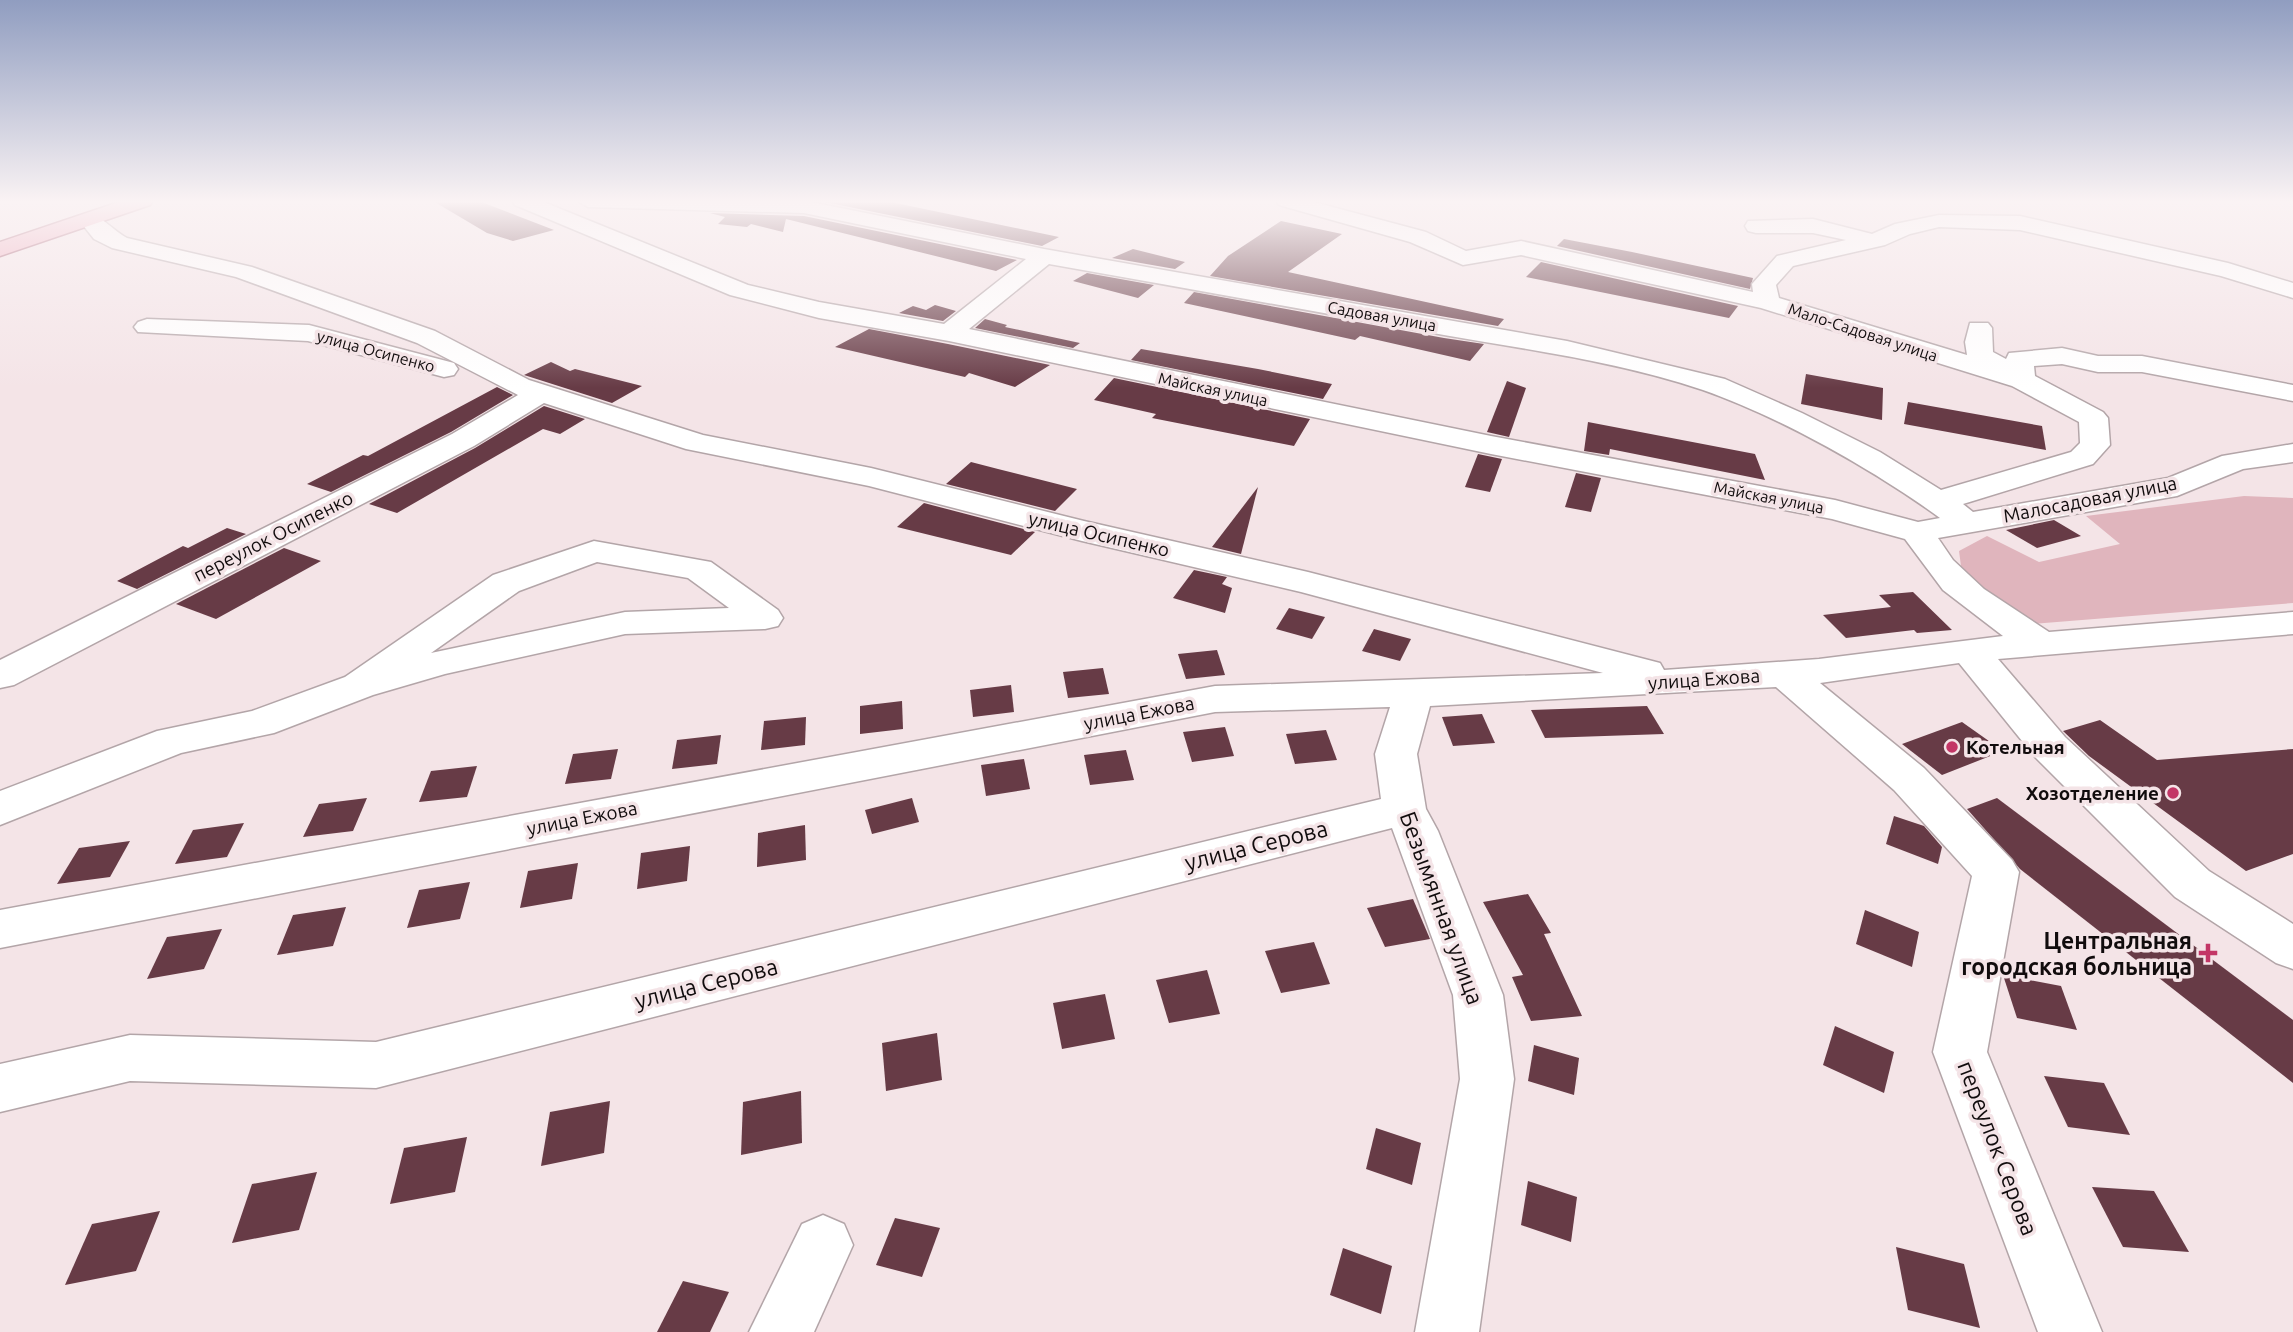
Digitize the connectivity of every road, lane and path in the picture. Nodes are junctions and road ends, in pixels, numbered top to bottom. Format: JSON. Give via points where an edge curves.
{"nodes":[{"id":1,"x":206,"y":263,"type":"edge"},
{"id":2,"x":676,"y":263,"type":"edge"},
{"id":3,"x":1035,"y":263,"type":"edge"},
{"id":4,"x":1084,"y":263,"type":"edge"},
{"id":5,"x":1590,"y":263,"type":"edge"},
{"id":6,"x":1783,"y":263,"type":"edge"},
{"id":7,"x":2198,"y":263,"type":"edge"},
{"id":8,"x":2293,"y":291,"type":"edge"},
{"id":9,"x":1767,"y":302,"type":"junction"},
{"id":10,"x":147,"y":327,"type":"dead end"},
{"id":11,"x":1979,"y":328,"type":"dead end"},
{"id":12,"x":949,"y":333,"type":"junction"},
{"id":13,"x":2022,"y":380,"type":"junction"},
{"id":14,"x":531,"y":389,"type":"junction"},
{"id":15,"x":2293,"y":393,"type":"edge"},
{"id":16,"x":2293,"y":453,"type":"edge"},
{"id":17,"x":1953,"y":512,"type":"junction"},
{"id":18,"x":1917,"y":532,"type":"junction"},
{"id":19,"x":2293,"y":623,"type":"edge"},
{"id":20,"x":2043,"y":644,"type":"junction"},
{"id":21,"x":1969,"y":650,"type":"junction"},
{"id":22,"x":1785,"y":674,"type":"junction"},
{"id":23,"x":0,"y":676,"type":"edge"},
{"id":24,"x":1680,"y":681,"type":"junction"},
{"id":25,"x":359,"y":686,"type":"junction"},
{"id":26,"x":1413,"y":694,"type":"junction"},
{"id":27,"x":0,"y":809,"type":"edge"},
{"id":28,"x":1404,"y":809,"type":"junction"},
{"id":29,"x":0,"y":929,"type":"edge"},
{"id":30,"x":2293,"y":950,"type":"edge"},
{"id":31,"x":0,"y":1088,"type":"edge"},
{"id":32,"x":823,"y":1245,"type":"dead end"},
{"id":33,"x":780,"y":1332,"type":"edge"},
{"id":34,"x":1447,"y":1332,"type":"edge"},
{"id":35,"x":2070,"y":1332,"type":"edge"}],
"edges":[{"from":1,"to":14,"type":"street","name":"улица Осипенко","via":[[244,272],[426,337]]},
{"from":2,"to":12,"type":"street","name":"Майская улица","via":[[739,290]]},
{"from":3,"to":12,"type":"street"},
{"from":4,"to":17,"type":"street","name":"Садовая улица","via":[[1567,349],[1715,384],[1869,459]]},
{"from":5,"to":9,"type":"street","name":"Мало-Садовая улица"},
{"from":6,"to":9,"type":"street","via":[[1764,284]]},
{"from":7,"to":8,"type":"street"},
{"from":9,"to":13,"type":"street","name":"Мало-Садовая улица"},
{"from":10,"to":14,"type":"street","name":"улица Осипенко","via":[[309,333],[476,379]]},
{"from":11,"to":13,"type":"street","via":[[1982,356]]},
{"from":12,"to":18,"type":"street","name":"Майская улица","via":[[1450,437],[1835,510]]},
{"from":13,"to":15,"type":"street","via":[[2019,359],[2062,356],[2098,364],[2142,365]]},
{"from":13,"to":17,"type":"street","name":"Мало-Садовая улица","via":[[2093,418],[2095,445],[2082,458],[1961,492]]},
{"from":14,"to":23,"type":"street","name":"переулок Осипенко","via":[[463,440]]},
{"from":14,"to":24,"type":"street","name":"улица Осипенко","via":[[697,443],[871,477],[1308,583]]},
{"from":16,"to":17,"type":"street","name":"Малосадовая улица","via":[[2236,459],[2177,486]]},
{"from":17,"to":18,"type":"street"},
{"from":18,"to":20,"type":"street","via":[[1928,555],[1956,581],[2007,623]]},
{"from":19,"to":20,"type":"street","name":"улица Ежова"},
{"from":20,"to":21,"type":"street","name":"улица Ежова"},
{"from":21,"to":22,"type":"street","name":"улица Ежова"},
{"from":21,"to":30,"type":"street","via":[[2050,747],[2192,884]]},
{"from":22,"to":24,"type":"street","name":"улица Ежова"},
{"from":22,"to":35,"type":"street","name":"переулок Серова","via":[[1909,779],[1996,872],[1960,1052]]},
{"from":24,"to":26,"type":"street","name":"улица Ежова"},
{"from":25,"to":25,"type":"street","via":[[439,663],[625,623],[765,618],[699,569],[594,551],[506,583]]},
{"from":25,"to":27,"type":"street","via":[[260,723],[172,741]]},
{"from":26,"to":28,"type":"street","name":"Безымянная улица","via":[[1396,754]]},
{"from":26,"to":29,"type":"street","name":"улица Ежова","via":[[1215,699]]},
{"from":28,"to":31,"type":"street","name":"улица Серова","via":[[376,1065],[130,1058]]},
{"from":28,"to":34,"type":"street","name":"Безымянная улица","via":[[1478,995],[1487,1079]]},
{"from":32,"to":33,"type":"street"}]}
